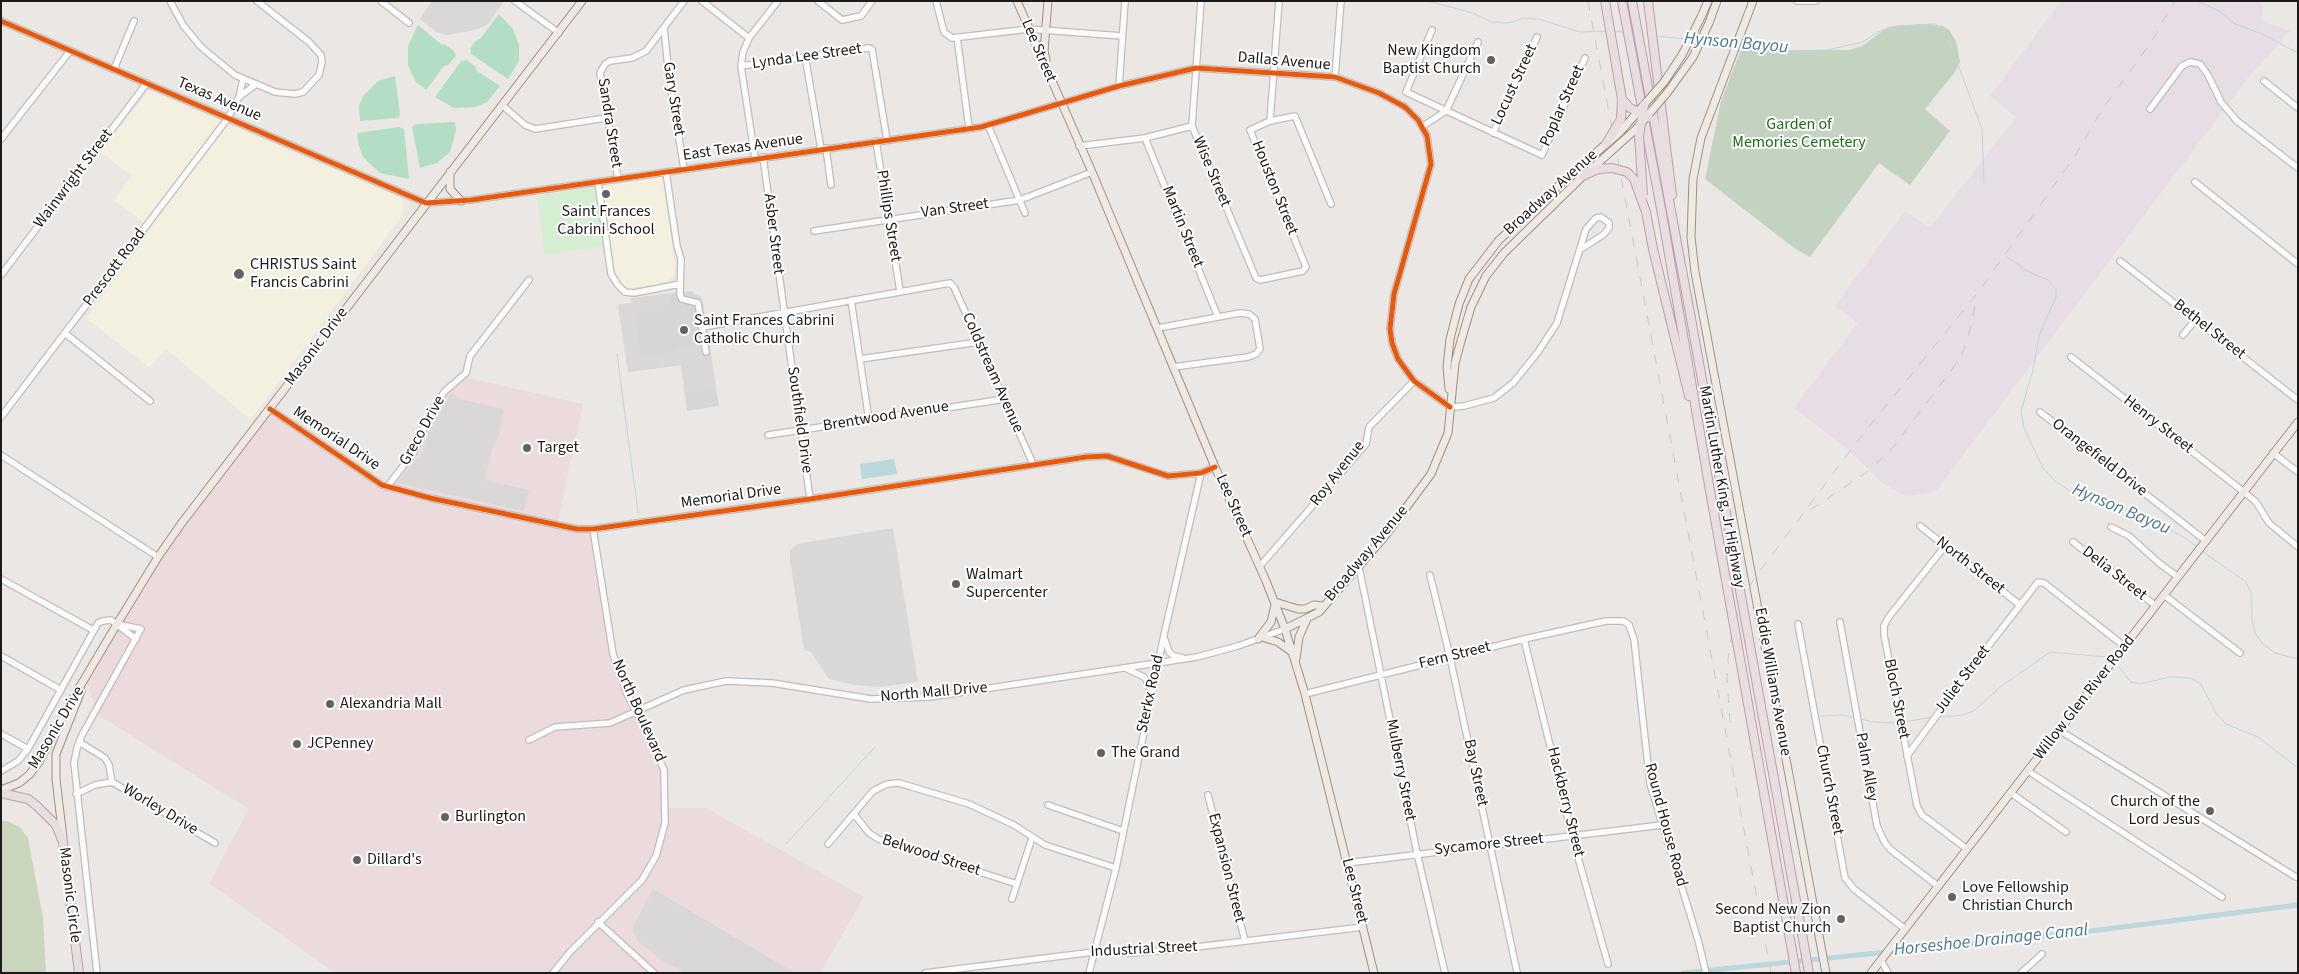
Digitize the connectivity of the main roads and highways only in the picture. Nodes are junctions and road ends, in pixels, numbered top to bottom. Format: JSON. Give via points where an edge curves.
{"nodes":[{"id":1,"x":582,"y":1,"type":"edge"},
{"id":2,"x":1017,"y":1,"type":"edge"},
{"id":3,"x":1048,"y":1,"type":"edge"},
{"id":4,"x":1605,"y":1,"type":"edge"},
{"id":5,"x":1622,"y":1,"type":"edge"},
{"id":6,"x":1632,"y":1,"type":"edge"},
{"id":7,"x":1648,"y":1,"type":"edge"},
{"id":8,"x":1708,"y":1,"type":"edge"},
{"id":9,"x":1718,"y":1,"type":"edge"},
{"id":10,"x":1752,"y":1,"type":"edge"},
{"id":11,"x":1055,"y":89,"type":"junction"},
{"id":12,"x":1622,"y":99,"type":"junction"},
{"id":13,"x":1644,"y":105,"type":"joint"},
{"id":14,"x":1643,"y":115,"type":"junction"},
{"id":15,"x":1640,"y":124,"type":"junction"},
{"id":16,"x":1606,"y":144,"type":"junction"},
{"id":17,"x":450,"y":172,"type":"junction"},
{"id":18,"x":1583,"y":176,"type":"junction"},
{"id":19,"x":461,"y":201,"type":"road end"},
{"id":20,"x":1646,"y":212,"type":"junction"},
{"id":21,"x":1678,"y":251,"type":"junction"},
{"id":22,"x":1450,"y":407,"type":"junction"},
{"id":23,"x":2298,"y":422,"type":"edge"},
{"id":24,"x":1706,"y":470,"type":"junction"},
{"id":25,"x":1275,"y":603,"type":"junction"},
{"id":26,"x":1324,"y":606,"type":"junction"},
{"id":27,"x":1307,"y":618,"type":"junction"},
{"id":28,"x":1285,"y":629,"type":"junction"},
{"id":29,"x":1294,"y":656,"type":"junction"},
{"id":30,"x":86,"y":679,"type":"junction"},
{"id":31,"x":1,"y":792,"type":"edge"},
{"id":32,"x":63,"y":842,"type":"junction"},
{"id":33,"x":1825,"y":972,"type":"edge"},
{"id":34,"x":79,"y":973,"type":"edge"},
{"id":35,"x":1374,"y":973,"type":"edge"},
{"id":36,"x":1796,"y":973,"type":"edge"},
{"id":37,"x":1808,"y":973,"type":"edge"},
{"id":38,"x":1871,"y":973,"type":"edge"}],
"edges":[{"from":1,"to":17,"type":"main road","name":"Masonic Drive"},
{"from":2,"to":11,"type":"main road","name":"Lee Street"},
{"from":3,"to":11,"type":"main road","via":[[1045,57]]},
{"from":4,"to":12,"type":"highway"},
{"from":5,"to":24,"type":"highway","name":"Martin Luther King, Jr Highway"},
{"from":6,"to":21,"type":"highway","name":"Martin Luther King, Jr Highway"},
{"from":7,"to":21,"type":"highway"},
{"from":8,"to":13,"type":"main road","bridge":true,"via":[[1682,55]]},
{"from":9,"to":14,"type":"main road","name":"Broadway Avenue","bridge":true,"via":[[1693,57]]},
{"from":10,"to":33,"type":"main road","name":"Eddie Williams Avenue","via":[[1701,138],[1690,201],[1692,246]]},
{"from":11,"to":25,"type":"main road","name":"Lee Street"},
{"from":12,"to":14,"type":"highway","bridge":true},
{"from":12,"to":16,"type":"highway","bridge":true,"via":[[1621,120]]},
{"from":13,"to":14,"type":"highway","bridge":true},
{"from":14,"to":15,"type":"highway","bridge":true},
{"from":14,"to":16,"type":"main road","name":"Broadway Avenue","bridge":true},
{"from":15,"to":18,"type":"main road","name":"Broadway Avenue","bridge":true},
{"from":15,"to":20,"type":"highway","bridge":true,"via":[[1639,160]]},
{"from":16,"to":22,"type":"main road","name":"Broadway Avenue","bridge":true,"via":[[1499,240],[1469,279],[1450,339],[1447,367]]},
{"from":17,"to":19,"type":"main road","via":[[450,188]]},
{"from":17,"to":30,"type":"main road","name":"Masonic Drive","via":[[158,557]]},
{"from":18,"to":20,"type":"highway","bridge":true,"via":[[1598,169],[1627,172],[1634,179]]},
{"from":18,"to":22,"type":"main road","name":"Broadway Avenue","via":[[1504,253],[1486,276],[1471,307],[1460,342]]},
{"from":20,"to":24,"type":"highway","bridge":true},
{"from":21,"to":37,"type":"highway","name":"Martin Luther King, Jr Highway","bridge":true},
{"from":22,"to":26,"type":"main road","name":"Broadway Avenue","via":[[1448,433],[1431,474],[1385,536]]},
{"from":23,"to":38,"type":"main road","name":"Willow Glen River Road"},
{"from":24,"to":36,"type":"highway","name":"Martin Luther King, Jr Highway","bridge":true},
{"from":25,"to":26,"type":"main road","via":[[1298,609]]},
{"from":25,"to":28,"type":"main road","name":"Lee Street"},
{"from":25,"to":29,"type":"main road","via":[[1270,622],[1260,638],[1278,642]]},
{"from":26,"to":27,"type":"main road","name":"Broadway Avenue"},
{"from":27,"to":28,"type":"main road","name":"Broadway Avenue"},
{"from":27,"to":29,"type":"main road"},
{"from":28,"to":29,"type":"main road","name":"Lee Street"},
{"from":29,"to":35,"type":"main road","name":"Lee Street"},
{"from":30,"to":31,"type":"main road","name":"Masonic Drive","via":[[39,762],[19,783]]},
{"from":30,"to":32,"type":"main road","name":"Masonic Drive","via":[[56,754]]},
{"from":31,"to":32,"type":"highway","name":"Masonic Circle","via":[[28,799],[37,806],[56,825]]},
{"from":32,"to":34,"type":"highway","name":"Masonic Circle"}]}
